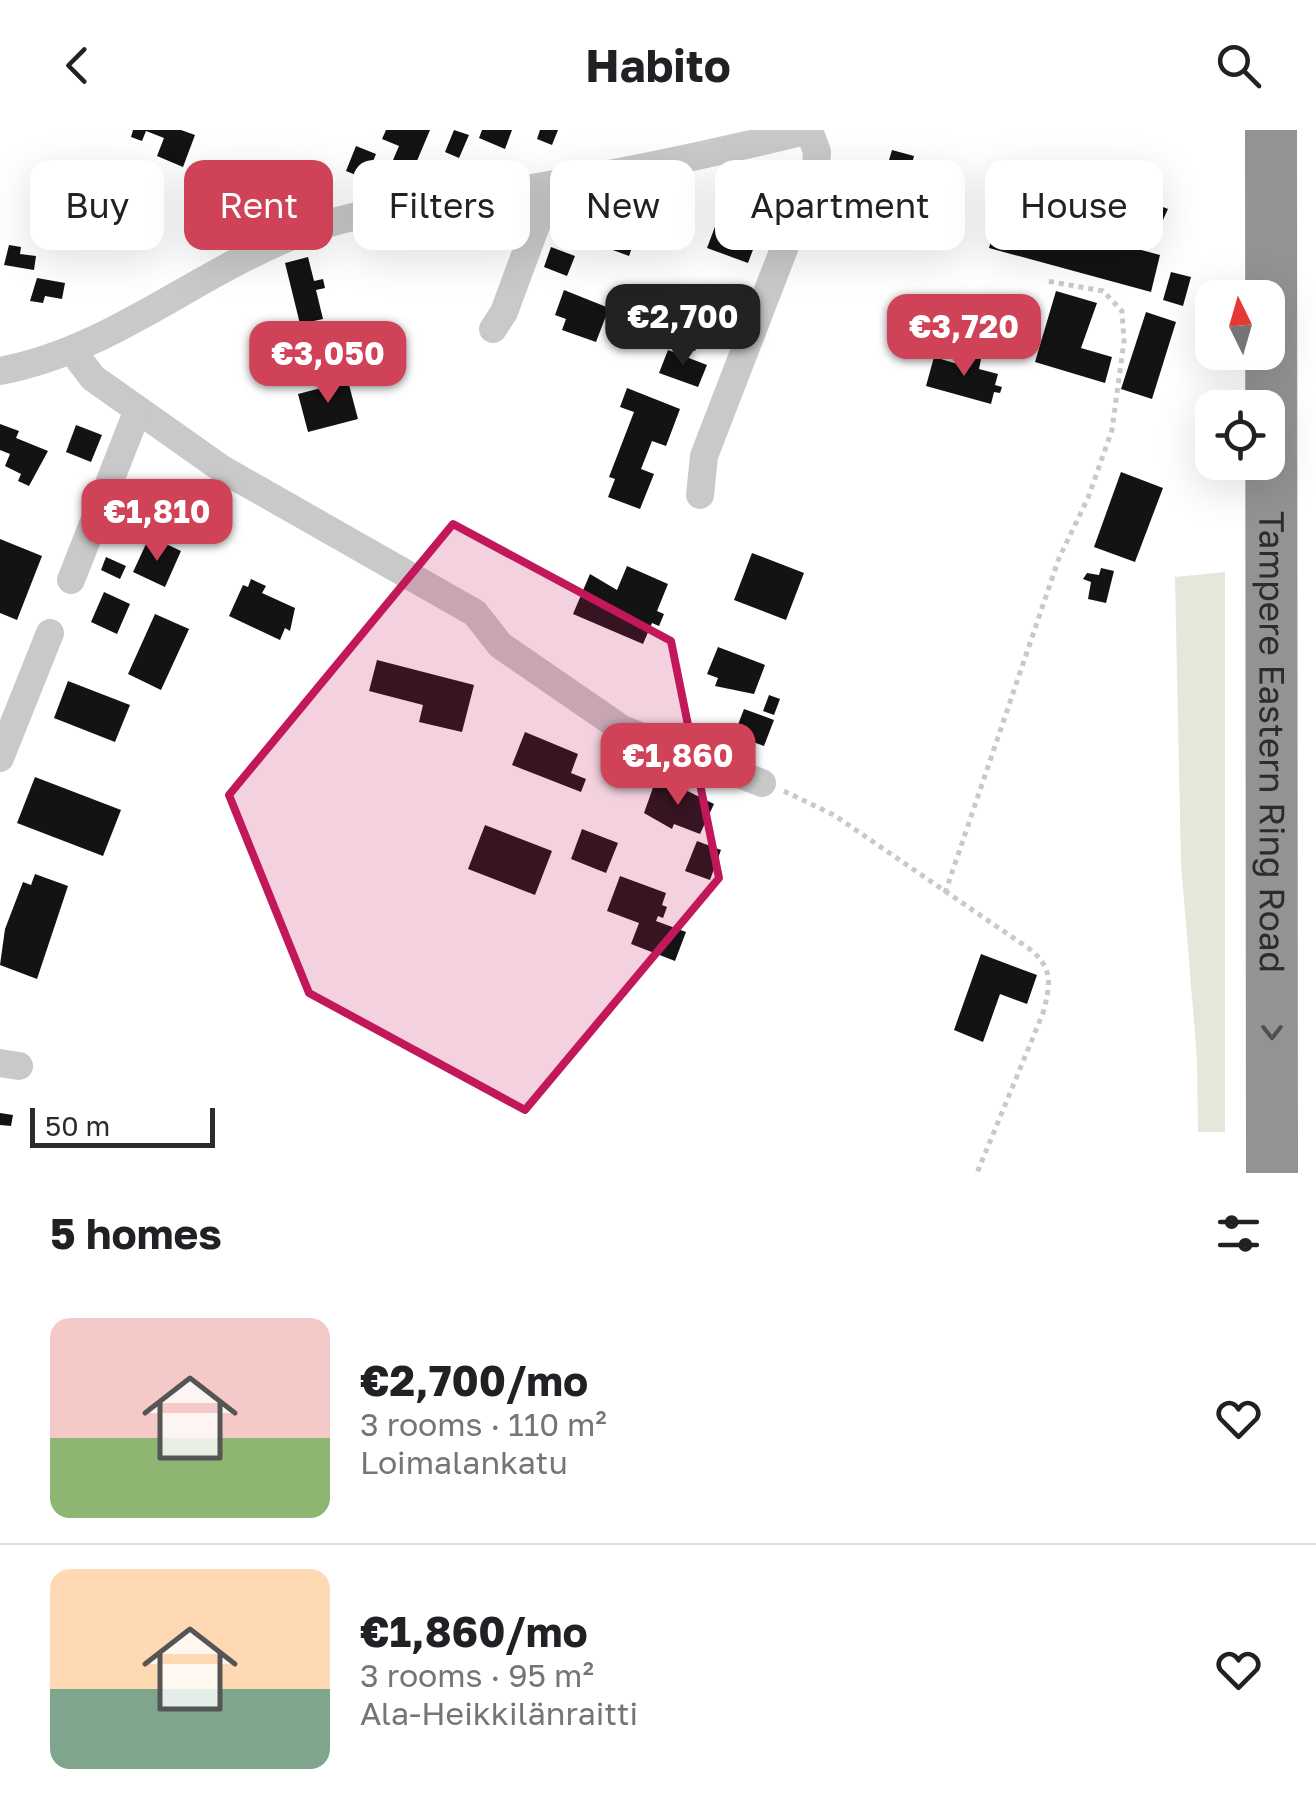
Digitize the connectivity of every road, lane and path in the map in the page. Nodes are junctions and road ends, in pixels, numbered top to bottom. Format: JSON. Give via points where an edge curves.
{"nodes":[{"id":1,"x":809,"y":130,"type":"edge"},
{"id":2,"x":1271,"y":130,"type":"edge"},
{"id":3,"x":668,"y":160,"type":"edge"},
{"id":4,"x":550,"y":185,"type":"edge"},
{"id":5,"x":550,"y":188,"type":"edge"},
{"id":6,"x":1047,"y":280,"type":"dead end"},
{"id":7,"x":493,"y":329,"type":"dead end"},
{"id":8,"x":73,"y":352,"type":"junction"},
{"id":9,"x":0,"y":371,"type":"edge"},
{"id":10,"x":137,"y":412,"type":"junction"},
{"id":11,"x":700,"y":494,"type":"dead end"},
{"id":12,"x":71,"y":580,"type":"dead end"},
{"id":13,"x":50,"y":633,"type":"dead end"},
{"id":14,"x":0,"y":758,"type":"edge"},
{"id":15,"x":762,"y":783,"type":"joint"},
{"id":16,"x":945,"y":893,"type":"junction"},
{"id":17,"x":978,"y":1173,"type":"edge"},
{"id":18,"x":1272,"y":1173,"type":"edge"}],
"edges":[{"from":1,"to":3,"type":"street"},
{"from":1,"to":11,"type":"street","via":[[816,166],[704,456]]},
{"from":2,"to":18,"type":"highway","name":"Tampere Eastern Ring Road","one_way":true},
{"from":4,"to":8,"type":"street","via":[[355,216],[296,234]]},
{"from":5,"to":7,"type":"street"},
{"from":6,"to":16,"type":"path","via":[[1103,292],[1122,312],[1112,430],[1059,558]]},
{"from":8,"to":9,"type":"street"},
{"from":8,"to":10,"type":"street","via":[[93,378]]},
{"from":10,"to":12,"type":"street"},
{"from":10,"to":15,"type":"street","via":[[242,481],[475,613],[500,645],[622,730]]},
{"from":13,"to":14,"type":"street"},
{"from":15,"to":16,"type":"path","via":[[834,815]]},
{"from":16,"to":17,"type":"path","via":[[1032,950],[1050,974],[1043,1012]]}]}
